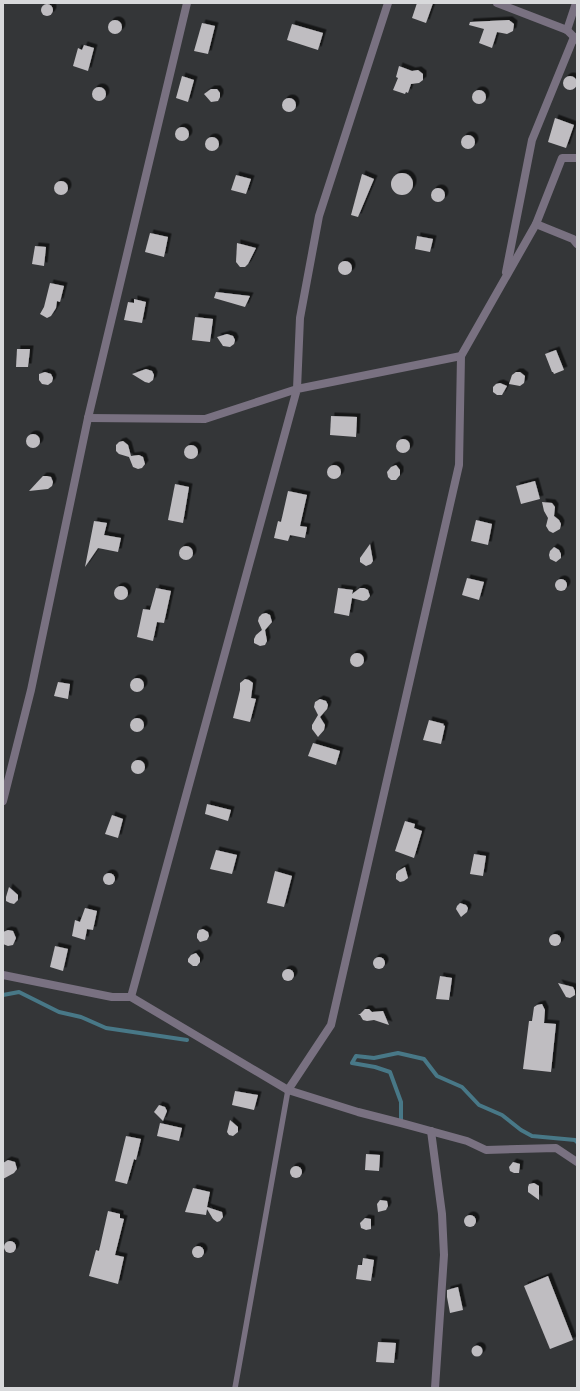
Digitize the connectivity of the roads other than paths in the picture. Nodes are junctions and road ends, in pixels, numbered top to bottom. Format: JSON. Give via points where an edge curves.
{"nodes":[{"id":1,"x":187,"y":3,"type":"edge"},
{"id":2,"x":388,"y":3,"type":"edge"},
{"id":3,"x":497,"y":3,"type":"edge"},
{"id":4,"x":576,"y":3,"type":"edge"},
{"id":5,"x":567,"y":30,"type":"junction"},
{"id":6,"x":576,"y":39,"type":"edge"},
{"id":7,"x":577,"y":158,"type":"edge"},
{"id":8,"x":536,"y":224,"type":"junction"},
{"id":9,"x":577,"y":244,"type":"edge"},
{"id":10,"x":505,"y":279,"type":"junction"},
{"id":11,"x":461,"y":356,"type":"junction"},
{"id":12,"x":297,"y":389,"type":"junction"},
{"id":13,"x":88,"y":418,"type":"junction"},
{"id":14,"x":3,"y":801,"type":"edge"},
{"id":15,"x":3,"y":975,"type":"edge"},
{"id":16,"x":131,"y":997,"type":"junction"},
{"id":17,"x":288,"y":1090,"type":"junction"},
{"id":18,"x":431,"y":1131,"type":"junction"},
{"id":19,"x":577,"y":1162,"type":"edge"},
{"id":20,"x":235,"y":1388,"type":"edge"},
{"id":21,"x":435,"y":1388,"type":"edge"}],
"edges":[{"from":1,"to":13,"type":"street"},
{"from":2,"to":12,"type":"street","via":[[319,216],[300,318]]},
{"from":3,"to":5,"type":"street"},
{"from":4,"to":5,"type":"street"},
{"from":5,"to":6,"type":"street"},
{"from":6,"to":10,"type":"street","via":[[532,140]]},
{"from":7,"to":8,"type":"street","via":[[562,158]]},
{"from":8,"to":9,"type":"street","via":[[573,239]]},
{"from":8,"to":10,"type":"street"},
{"from":10,"to":11,"type":"street"},
{"from":11,"to":12,"type":"street"},
{"from":11,"to":17,"type":"street","via":[[459,465],[331,1025]]},
{"from":12,"to":13,"type":"street","via":[[205,419]]},
{"from":12,"to":16,"type":"street"},
{"from":13,"to":14,"type":"street","via":[[31,690]]},
{"from":15,"to":16,"type":"street","via":[[112,997]]},
{"from":16,"to":17,"type":"street"},
{"from":17,"to":18,"type":"street"},
{"from":17,"to":20,"type":"lane"},
{"from":18,"to":19,"type":"street","via":[[467,1141],[486,1150],[556,1148]]},
{"from":18,"to":21,"type":"street","via":[[442,1214],[444,1255]]}]}
